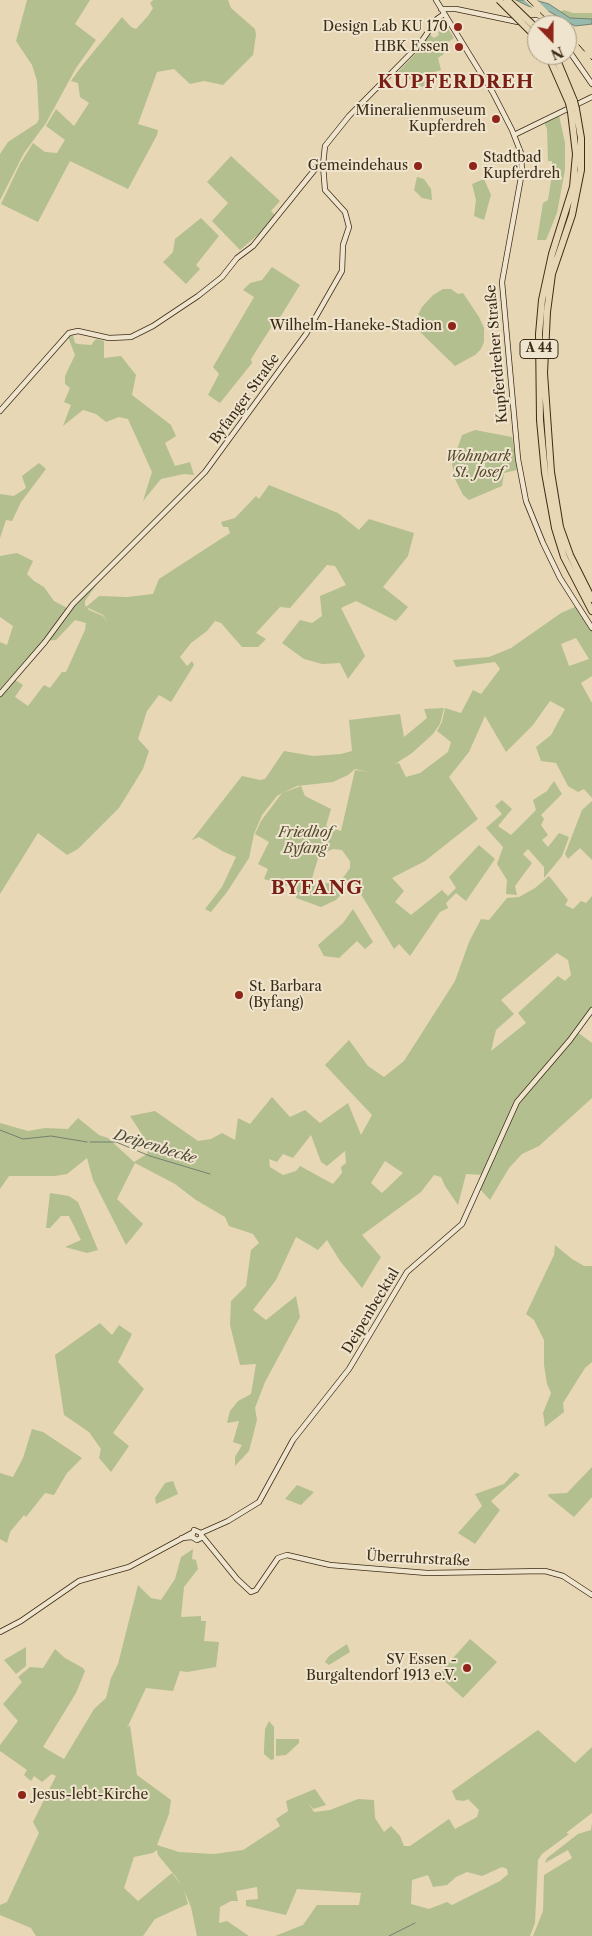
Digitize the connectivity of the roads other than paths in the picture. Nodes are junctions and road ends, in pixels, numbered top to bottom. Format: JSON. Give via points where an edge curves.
{"nodes":[{"id":1,"x":436,"y":0,"type":"edge"},
{"id":2,"x":499,"y":0,"type":"edge"},
{"id":3,"x":507,"y":0,"type":"edge"},
{"id":4,"x":443,"y":11,"type":"junction"},
{"id":5,"x":527,"y":19,"type":"edge"},
{"id":6,"x":527,"y":20,"type":"edge"},
{"id":7,"x":527,"y":29,"type":"edge"},
{"id":8,"x":577,"y":62,"type":"edge"},
{"id":9,"x":555,"y":65,"type":"edge"},
{"id":10,"x":558,"y":65,"type":"edge"},
{"id":11,"x":562,"y":75,"type":"junction"},
{"id":12,"x":592,"y":84,"type":"edge"},
{"id":13,"x":592,"y":97,"type":"edge"},
{"id":14,"x":574,"y":110,"type":"junction"},
{"id":15,"x":514,"y":135,"type":"junction"},
{"id":16,"x":323,"y":165,"type":"junction"},
{"id":17,"x":0,"y":411,"type":"edge"},
{"id":18,"x":592,"y":599,"type":"edge"},
{"id":19,"x":592,"y":611,"type":"edge"},
{"id":20,"x":592,"y":628,"type":"edge"},
{"id":21,"x":0,"y":694,"type":"edge"},
{"id":22,"x":592,"y":1010,"type":"edge"},
{"id":23,"x":192,"y":1535,"type":"junction"},
{"id":24,"x":201,"y":1536,"type":"junction"},
{"id":25,"x":592,"y":1595,"type":"edge"},
{"id":26,"x":0,"y":1632,"type":"edge"}],
"edges":[{"from":1,"to":4,"type":"street","name":"Kupferdreher Straße"},
{"from":2,"to":7,"type":"highway","bridge":true},
{"from":3,"to":5,"type":"highway","bridge":true},
{"from":4,"to":6,"type":"street","via":[[451,9]]},
{"from":4,"to":15,"type":"street","name":"Kupferdreher Straße"},
{"from":4,"to":16,"type":"street","name":"Byfanger Straße","via":[[419,45],[329,140],[324,148]]},
{"from":8,"to":12,"type":"street"},
{"from":9,"to":11,"type":"highway","number":"A 44"},
{"from":10,"to":11,"type":"highway","number":"A 44"},
{"from":11,"to":14,"type":"highway","number":"A 44","bridge":true},
{"from":13,"to":15,"type":"street"},
{"from":14,"to":18,"type":"highway","number":"A 44","via":[[581,138],[581,170],[572,215],[552,274],[544,373],[551,472],[560,527]]},
{"from":14,"to":19,"type":"highway","number":"A 44","via":[[576,154],[573,187],[552,254],[542,300],[540,420],[555,528],[564,557]]},
{"from":15,"to":20,"type":"street","name":"Kupferdreher Straße","via":[[523,164],[502,282],[516,450],[526,501],[558,574]]},
{"from":16,"to":17,"type":"street","via":[[316,168],[255,243],[185,306],[131,337],[69,333]]},
{"from":16,"to":21,"type":"street","name":"Byfanger Straße","via":[[325,190],[345,212],[349,227],[343,245],[342,271],[318,316],[205,472],[73,604]]},
{"from":22,"to":24,"type":"street","name":"Deipenbecktal","via":[[517,1102],[462,1224],[407,1272],[349,1369],[289,1446],[259,1502]]},
{"from":23,"to":24,"type":"street"},
{"from":23,"to":24,"type":"street","name":"Deipenbecktal","via":[[196,1530]]},
{"from":23,"to":26,"type":"street","name":"Deipenbecktal","via":[[180,1538],[128,1567],[79,1581]]},
{"from":24,"to":25,"type":"street","name":"Überruhrstraße","via":[[250,1592],[255,1591],[278,1558],[286,1555],[330,1564],[421,1573],[544,1571],[563,1576]]}]}
